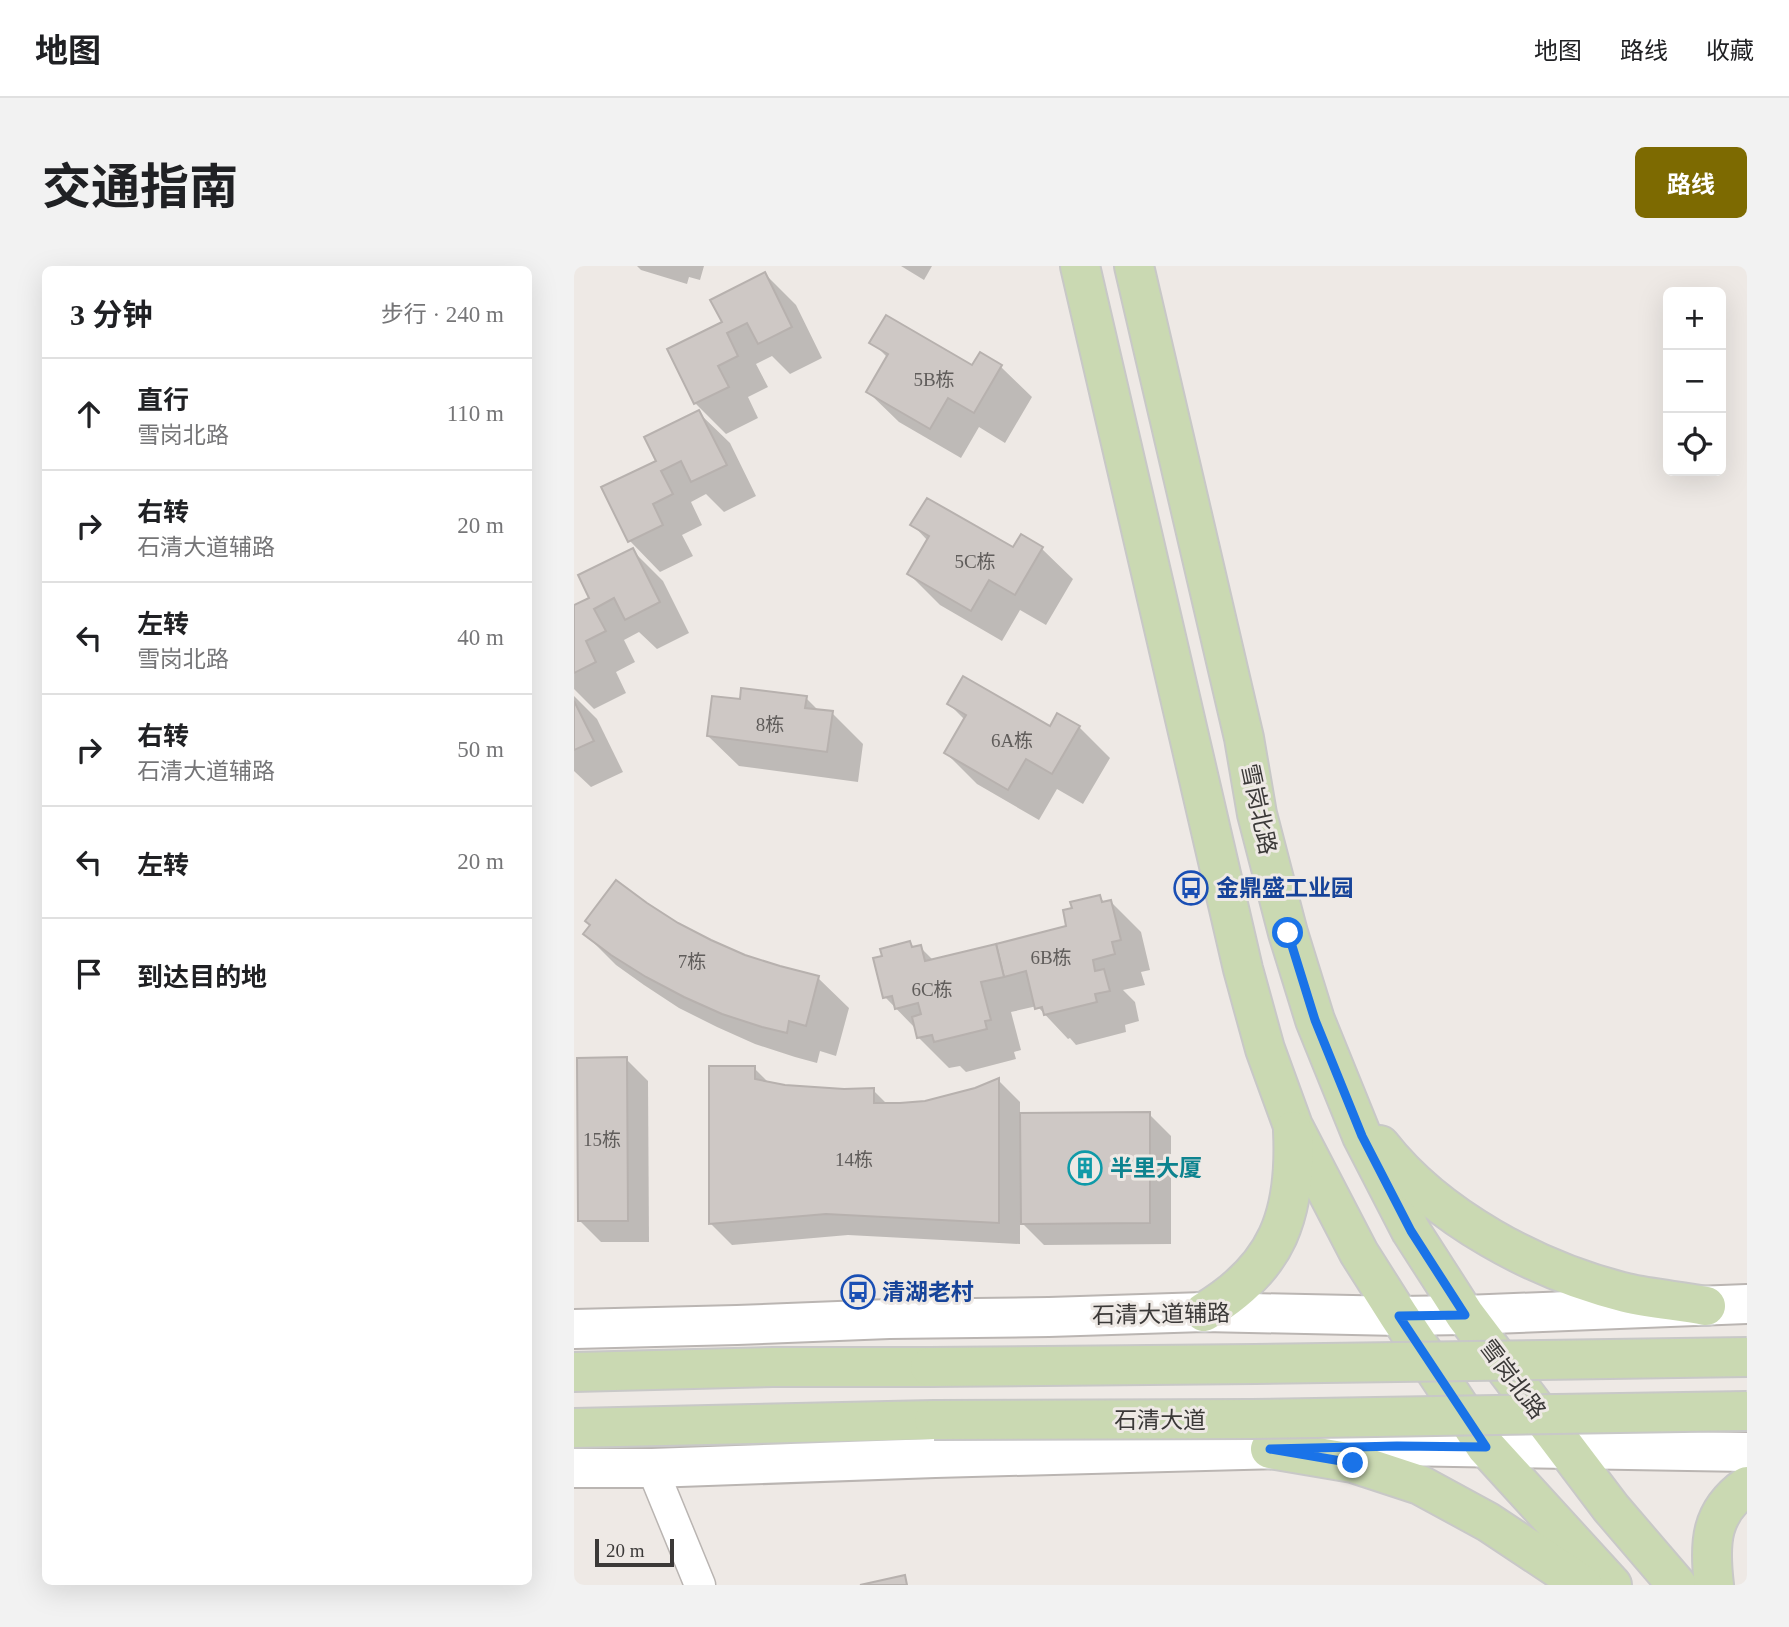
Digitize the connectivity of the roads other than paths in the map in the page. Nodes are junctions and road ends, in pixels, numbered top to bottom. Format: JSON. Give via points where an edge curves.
{"nodes":[{"id":1,"x":1080,"y":266,"type":"edge"},
{"id":2,"x":1133,"y":266,"type":"edge"},
{"id":3,"x":1349,"y":1105,"type":"junction"},
{"id":4,"x":1293,"y":1126,"type":"junction"},
{"id":5,"x":1747,"y":1304,"type":"edge"},
{"id":6,"x":1706,"y":1306,"type":"junction"},
{"id":7,"x":1205,"y":1312,"type":"junction"},
{"id":8,"x":1465,"y":1315,"type":"junction"},
{"id":9,"x":1399,"y":1316,"type":"junction"},
{"id":10,"x":574,"y":1329,"type":"edge"},
{"id":11,"x":1747,"y":1357,"type":"edge"},
{"id":12,"x":574,"y":1372,"type":"edge"},
{"id":13,"x":1747,"y":1411,"type":"edge"},
{"id":14,"x":574,"y":1428,"type":"edge"},
{"id":15,"x":1486,"y":1447,"type":"junction"},
{"id":16,"x":1564,"y":1448,"type":"junction"},
{"id":17,"x":1270,"y":1449,"type":"junction"},
{"id":18,"x":1747,"y":1452,"type":"edge"},
{"id":19,"x":574,"y":1468,"type":"edge"},
{"id":20,"x":652,"y":1468,"type":"junction"},
{"id":21,"x":1747,"y":1486,"type":"edge"},
{"id":22,"x":700,"y":1585,"type":"edge"},
{"id":23,"x":1583,"y":1585,"type":"edge"},
{"id":24,"x":1612,"y":1585,"type":"edge"},
{"id":25,"x":1677,"y":1585,"type":"edge"},
{"id":26,"x":1714,"y":1585,"type":"edge"}],
"edges":[{"from":1,"to":4,"type":"main road","via":[[1243,969]]},
{"from":2,"to":3,"type":"main road","name":"雪岗北路","via":[[1288,933],[1315,1020]]},
{"from":3,"to":6,"type":"main road","via":[[1387,1154],[1432,1198],[1483,1233],[1577,1279]]},
{"from":3,"to":8,"type":"main road","name":"雪岗北路","via":[[1411,1231]]},
{"from":4,"to":7,"type":"main road","via":[[1292,1187],[1278,1240],[1244,1283]]},
{"from":4,"to":9,"type":"main road","via":[[1359,1252]]},
{"from":5,"to":6,"type":"main road","name":"石清大道辅路"},
{"from":6,"to":8,"type":"main road","name":"石清大道辅路"},
{"from":7,"to":9,"type":"main road","name":"石清大道辅路"},
{"from":7,"to":10,"type":"main road","name":"石清大道辅路"},
{"from":8,"to":9,"type":"main road","name":"石清大道辅路"},
{"from":8,"to":16,"type":"main road","name":"雪岗北路"},
{"from":9,"to":15,"type":"main road"},
{"from":11,"to":12,"type":"main road","bridge":true},
{"from":13,"to":14,"type":"main road","name":"石清大道","bridge":true},
{"from":15,"to":16,"type":"main road"},
{"from":15,"to":17,"type":"main road"},
{"from":15,"to":24,"type":"main road"},
{"from":16,"to":18,"type":"main road"},
{"from":16,"to":25,"type":"main road","name":"雪岗北路"},
{"from":17,"to":20,"type":"main road"},
{"from":17,"to":23,"type":"main road","via":[[1353,1463],[1420,1485],[1488,1522]]},
{"from":19,"to":20,"type":"main road"},
{"from":20,"to":22,"type":"street"},
{"from":21,"to":26,"type":"main road","via":[[1731,1497],[1719,1515],[1712,1541]]}]}
